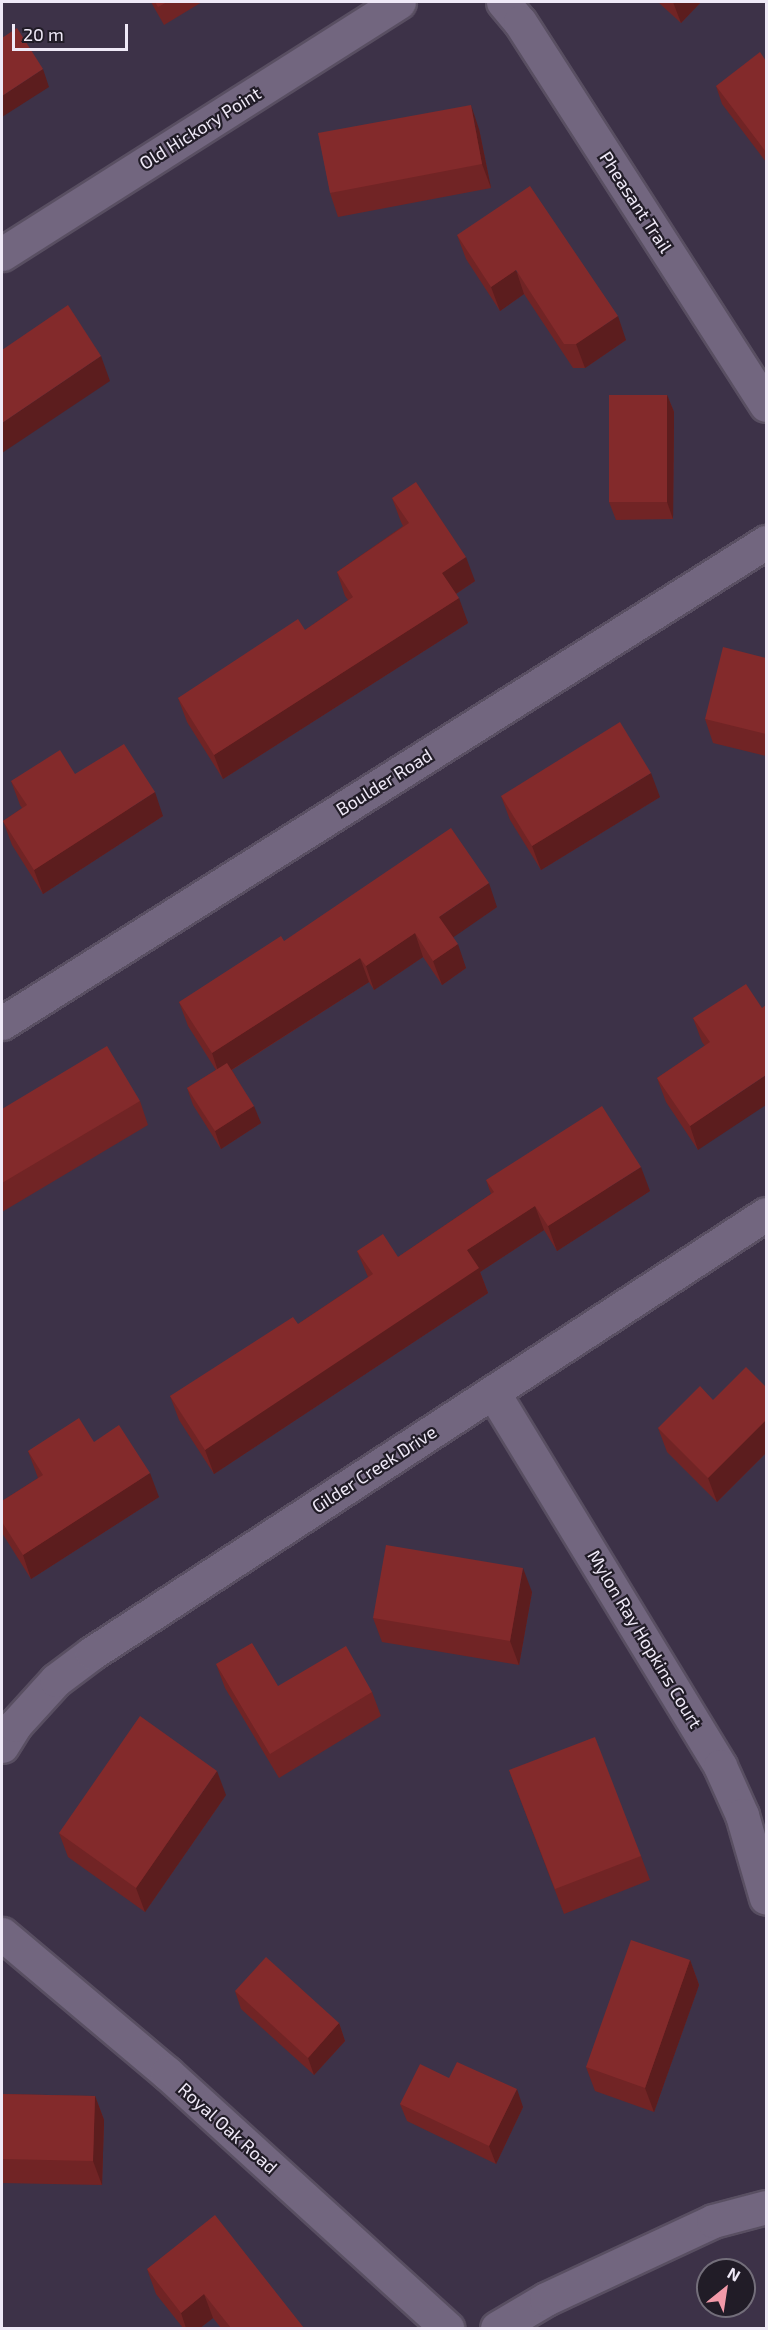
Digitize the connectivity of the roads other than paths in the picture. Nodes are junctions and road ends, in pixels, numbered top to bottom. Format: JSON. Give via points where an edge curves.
{"nodes":[{"id":1,"x":399,"y":2,"type":"edge"},
{"id":2,"x":503,"y":2,"type":"edge"},
{"id":3,"x":2,"y":254,"type":"edge"},
{"id":4,"x":766,"y":405,"type":"edge"},
{"id":5,"x":766,"y":542,"type":"edge"},
{"id":6,"x":2,"y":1023,"type":"edge"},
{"id":7,"x":766,"y":1214,"type":"edge"},
{"id":8,"x":494,"y":1394,"type":"junction"},
{"id":9,"x":2,"y":1746,"type":"edge"},
{"id":10,"x":766,"y":1898,"type":"edge"},
{"id":11,"x":2,"y":1934,"type":"edge"},
{"id":12,"x":766,"y":2206,"type":"edge"},
{"id":13,"x":447,"y":2328,"type":"edge"},
{"id":14,"x":497,"y":2328,"type":"edge"}],
"edges":[{"from":1,"to":3,"type":"street","name":"Old Hickory Point"},
{"from":2,"to":4,"type":"street","name":"Pheasant Trail","via":[[520,22]]},
{"from":5,"to":6,"type":"street","name":"Boulder Road"},
{"from":7,"to":8,"type":"street","name":"Gilder Creek Drive"},
{"from":8,"to":9,"type":"street","name":"Gilder Creek Drive","via":[[92,1653],[56,1680]]},
{"from":8,"to":10,"type":"street","name":"Mylon Ray Hopkins Court","via":[[699,1726],[742,1815]]},
{"from":11,"to":13,"type":"street","name":"Royal Oak Road","via":[[176,2081]]},
{"from":12,"to":14,"type":"street","via":[[713,2221],[546,2299]]}]}
